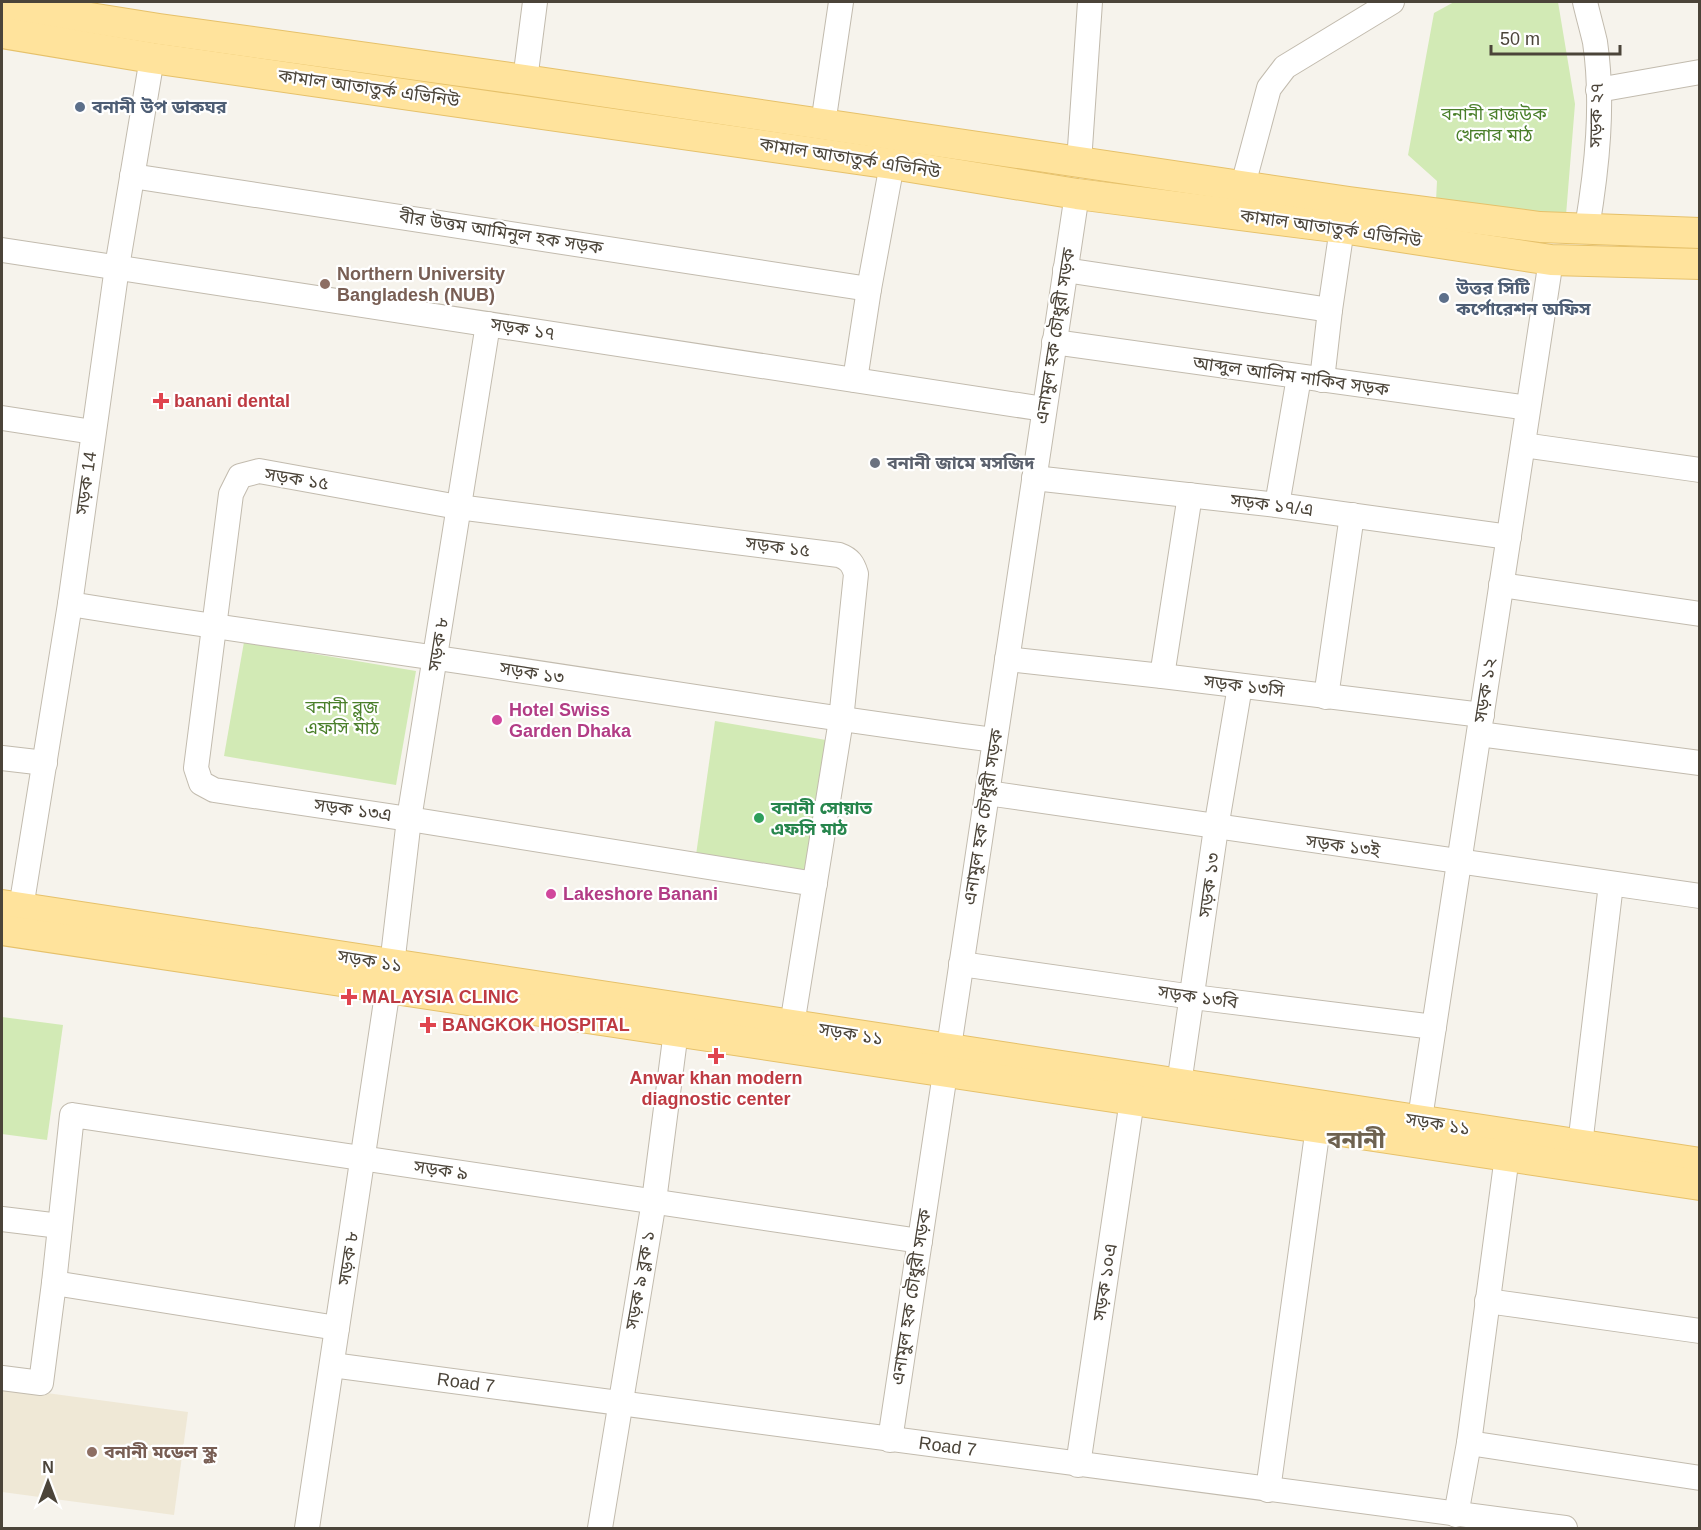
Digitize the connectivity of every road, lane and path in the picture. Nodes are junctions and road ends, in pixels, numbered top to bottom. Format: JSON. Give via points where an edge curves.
{"nodes":[{"id":1,"x":535,"y":2,"type":"edge"},
{"id":2,"x":842,"y":2,"type":"edge"},
{"id":3,"x":1090,"y":2,"type":"edge"},
{"id":4,"x":1392,"y":2,"type":"edge"},
{"id":5,"x":1585,"y":2,"type":"edge"},
{"id":6,"x":4,"y":11,"type":"edge"},
{"id":7,"x":152,"y":58,"type":"junction"},
{"id":8,"x":1700,"y":72,"type":"edge"},
{"id":9,"x":525,"y":80,"type":"junction"},
{"id":10,"x":1598,"y":90,"type":"junction"},
{"id":11,"x":823,"y":124,"type":"junction"},
{"id":12,"x":1079,"y":162,"type":"junction"},
{"id":13,"x":892,"y":164,"type":"junction"},
{"id":14,"x":132,"y":176,"type":"junction"},
{"id":15,"x":1243,"y":185,"type":"junction"},
{"id":16,"x":1077,"y":194,"type":"junction"},
{"id":17,"x":1342,"y":228,"type":"junction"},
{"id":18,"x":1587,"y":228,"type":"junction"},
{"id":19,"x":1700,"y":232,"type":"edge"},
{"id":20,"x":2,"y":250,"type":"edge"},
{"id":21,"x":1551,"y":260,"type":"junction"},
{"id":22,"x":1581,"y":261,"type":"junction"},
{"id":23,"x":1700,"y":264,"type":"edge"},
{"id":24,"x":117,"y":267,"type":"junction"},
{"id":25,"x":1065,"y":270,"type":"junction"},
{"id":26,"x":869,"y":289,"type":"junction"},
{"id":27,"x":1330,"y":310,"type":"junction"},
{"id":28,"x":488,"y":324,"type":"junction"},
{"id":29,"x":1054,"y":342,"type":"junction"},
{"id":30,"x":1310,"y":379,"type":"junction"},
{"id":31,"x":855,"y":380,"type":"junction"},
{"id":32,"x":1528,"y":408,"type":"junction"},
{"id":33,"x":1044,"y":409,"type":"junction"},
{"id":34,"x":2,"y":418,"type":"edge"},
{"id":35,"x":93,"y":432,"type":"junction"},
{"id":36,"x":1523,"y":445,"type":"junction"},
{"id":37,"x":1700,"y":470,"type":"edge"},
{"id":38,"x":240,"y":476,"type":"joint"},
{"id":39,"x":1034,"y":478,"type":"junction"},
{"id":40,"x":1190,"y":495,"type":"junction"},
{"id":41,"x":1277,"y":505,"type":"junction"},
{"id":42,"x":458,"y":507,"type":"junction"},
{"id":43,"x":1352,"y":515,"type":"junction"},
{"id":44,"x":1509,"y":537,"type":"junction"},
{"id":45,"x":1502,"y":585,"type":"junction"},
{"id":46,"x":70,"y":604,"type":"junction"},
{"id":47,"x":1700,"y":614,"type":"edge"},
{"id":48,"x":215,"y":628,"type":"junction"},
{"id":49,"x":436,"y":658,"type":"junction"},
{"id":50,"x":1007,"y":659,"type":"junction"},
{"id":51,"x":1162,"y":676,"type":"junction"},
{"id":52,"x":1240,"y":686,"type":"junction"},
{"id":53,"x":1326,"y":697,"type":"junction"},
{"id":54,"x":841,"y":720,"type":"junction"},
{"id":55,"x":1480,"y":725,"type":"junction"},
{"id":56,"x":995,"y":740,"type":"junction"},
{"id":57,"x":2,"y":758,"type":"edge"},
{"id":58,"x":45,"y":763,"type":"junction"},
{"id":59,"x":1700,"y":763,"type":"edge"},
{"id":60,"x":987,"y":794,"type":"junction"},
{"id":61,"x":409,"y":819,"type":"junction"},
{"id":62,"x":1216,"y":828,"type":"junction"},
{"id":63,"x":1459,"y":863,"type":"junction"},
{"id":64,"x":815,"y":884,"type":"junction"},
{"id":65,"x":1611,"y":884,"type":"junction"},
{"id":66,"x":1700,"y":896,"type":"edge"},
{"id":67,"x":10,"y":919,"type":"edge"},
{"id":68,"x":961,"y":964,"type":"junction"},
{"id":69,"x":390,"y":976,"type":"junction"},
{"id":70,"x":1193,"y":997,"type":"junction"},
{"id":71,"x":792,"y":1025,"type":"junction"},
{"id":72,"x":1434,"y":1027,"type":"junction"},
{"id":73,"x":676,"y":1031,"type":"junction"},
{"id":74,"x":947,"y":1060,"type":"junction"},
{"id":75,"x":1179,"y":1084,"type":"junction"},
{"id":76,"x":1132,"y":1100,"type":"junction"},
{"id":77,"x":1318,"y":1128,"type":"junction"},
{"id":78,"x":1418,"y":1132,"type":"junction"},
{"id":79,"x":1580,"y":1145,"type":"junction"},
{"id":80,"x":1507,"y":1156,"type":"junction"},
{"id":81,"x":363,"y":1158,"type":"junction"},
{"id":82,"x":1700,"y":1163,"type":"edge"},
{"id":83,"x":1700,"y":1185,"type":"edge"},
{"id":84,"x":654,"y":1201,"type":"junction"},
{"id":85,"x":2,"y":1219,"type":"edge"},
{"id":86,"x":60,"y":1226,"type":"junction"},
{"id":87,"x":920,"y":1241,"type":"junction"},
{"id":88,"x":54,"y":1282,"type":"junction"},
{"id":89,"x":1487,"y":1301,"type":"junction"},
{"id":90,"x":337,"y":1328,"type":"junction"},
{"id":91,"x":1700,"y":1331,"type":"edge"},
{"id":92,"x":332,"y":1365,"type":"junction"},
{"id":93,"x":2,"y":1378,"type":"edge"},
{"id":94,"x":619,"y":1404,"type":"junction"},
{"id":95,"x":890,"y":1440,"type":"junction"},
{"id":96,"x":1469,"y":1443,"type":"junction"},
{"id":97,"x":1078,"y":1465,"type":"junction"},
{"id":98,"x":1700,"y":1478,"type":"edge"},
{"id":99,"x":1268,"y":1490,"type":"junction"},
{"id":100,"x":1456,"y":1515,"type":"junction"},
{"id":101,"x":307,"y":1528,"type":"edge"},
{"id":102,"x":600,"y":1528,"type":"edge"},
{"id":103,"x":1565,"y":1528,"type":"edge"}],
"edges":[{"from":1,"to":9,"type":"street"},
{"from":2,"to":11,"type":"street"},
{"from":3,"to":12,"type":"street"},
{"from":4,"to":15,"type":"street","via":[[1285,67],[1269,88]]},
{"from":5,"to":10,"type":"street","name":"সড়ক ২৭","via":[[1594,42]]},
{"from":6,"to":7,"type":"main road","name":"কামাল আতাতুর্ক এভিনিউ"},
{"from":6,"to":9,"type":"main road","name":"কামাল আতাতুর্ক এভিনিউ"},
{"from":7,"to":13,"type":"main road","name":"কামাল আতাতুর্ক এভিনিউ"},
{"from":7,"to":14,"type":"street","name":"সড়ক 14"},
{"from":8,"to":10,"type":"street"},
{"from":9,"to":11,"type":"main road","name":"কামাল আতাতুর্ক এভিনিউ"},
{"from":10,"to":18,"type":"street","name":"সড়ক ২৭","via":[[1595,176]]},
{"from":11,"to":12,"type":"main road","name":"কামাল আতাতুর্ক এভিনিউ"},
{"from":12,"to":15,"type":"main road","name":"কামাল আতাতুর্ক এভিনিউ"},
{"from":12,"to":16,"type":"main road"},
{"from":13,"to":16,"type":"main road","name":"কামাল আতাতুর্ক এভিনিউ"},
{"from":13,"to":26,"type":"street"},
{"from":14,"to":24,"type":"street","name":"সড়ক 14"},
{"from":14,"to":26,"type":"street","name":"বীর উত্তম আমিনুল হক সড়ক"},
{"from":15,"to":18,"type":"main road","name":"কামাল আতাতুর্ক এভিনিউ","via":[[1540,227]]},
{"from":16,"to":17,"type":"main road","name":"কামাল আতাতুর্ক এভিনিউ"},
{"from":16,"to":25,"type":"street","name":"এনামুল হক চৌধুরী সড়ক"},
{"from":17,"to":21,"type":"main road","name":"কামাল আতাতুর্ক এভিনিউ"},
{"from":17,"to":27,"type":"street"},
{"from":18,"to":19,"type":"main road","name":"কামাল আতাতুর্ক এভিনিউ"},
{"from":18,"to":22,"type":"main road"},
{"from":20,"to":24,"type":"street","name":"সড়ক ১৭"},
{"from":21,"to":22,"type":"main road","name":"কামাল আতাতুর্ক এভিনিউ"},
{"from":21,"to":32,"type":"street","name":"সড়ক ১২"},
{"from":22,"to":23,"type":"main road","name":"কামাল আতাতুর্ক এভিনিউ"},
{"from":24,"to":28,"type":"street","name":"সড়ক ১৭"},
{"from":24,"to":35,"type":"street","name":"সড়ক 14"},
{"from":25,"to":27,"type":"street"},
{"from":25,"to":29,"type":"street","name":"এনামুল হক চৌধুরী সড়ক"},
{"from":26,"to":31,"type":"street"},
{"from":27,"to":30,"type":"street"},
{"from":28,"to":31,"type":"street","name":"সড়ক ১৭"},
{"from":28,"to":42,"type":"street","name":"সড়ক ৮"},
{"from":29,"to":30,"type":"street","name":"আব্দুল আলিম নাকিব সড়ক"},
{"from":29,"to":33,"type":"street","name":"এনামুল হক চৌধুরী সড়ক"},
{"from":30,"to":32,"type":"street","name":"আব্দুল আলিম নাকিব সড়ক"},
{"from":30,"to":41,"type":"street"},
{"from":31,"to":33,"type":"street","name":"সড়ক ১৭"},
{"from":32,"to":36,"type":"street","name":"সড়ক ১২"},
{"from":33,"to":39,"type":"street","name":"এনামুল হক চৌধুরী সড়ক"},
{"from":34,"to":35,"type":"street"},
{"from":35,"to":46,"type":"street","name":"সড়ক 14"},
{"from":36,"to":37,"type":"street"},
{"from":36,"to":44,"type":"street","name":"সড়ক ১২"},
{"from":38,"to":42,"type":"street","name":"সড়ক ১৫","via":[[259,471]]},
{"from":38,"to":48,"type":"street","name":"সড়ক ১৩এ","via":[[231,495]]},
{"from":39,"to":40,"type":"street","name":"সড়ক ১৭/এ"},
{"from":39,"to":50,"type":"street","name":"এনামুল হক চৌধুরী সড়ক"},
{"from":40,"to":41,"type":"street","name":"সড়ক ১৭/এ"},
{"from":40,"to":51,"type":"street"},
{"from":41,"to":43,"type":"street","name":"সড়ক ১৭/এ"},
{"from":42,"to":49,"type":"street","name":"সড়ক ৮"},
{"from":42,"to":54,"type":"street","name":"সড়ক ১৫","via":[[846,558],[856,574]]},
{"from":43,"to":44,"type":"street","name":"সড়ক ১৭/এ"},
{"from":43,"to":53,"type":"street"},
{"from":44,"to":45,"type":"street","name":"সড়ক ১২"},
{"from":45,"to":47,"type":"street"},
{"from":45,"to":55,"type":"street","name":"সড়ক ১২"},
{"from":46,"to":48,"type":"street","name":"সড়ক ১৩"},
{"from":46,"to":58,"type":"street","name":"সড়ক 14"},
{"from":48,"to":49,"type":"street","name":"সড়ক ১৩"},
{"from":48,"to":61,"type":"street","name":"সড়ক ১৩এ","via":[[196,768],[201,783],[214,790]]},
{"from":49,"to":54,"type":"street","name":"সড়ক ১৩"},
{"from":49,"to":61,"type":"street","name":"সড়ক ৮"},
{"from":50,"to":51,"type":"street","name":"সড়ক ১৩সি"},
{"from":50,"to":56,"type":"street","name":"এনামুল হক চৌধুরী সড়ক"},
{"from":51,"to":52,"type":"street","name":"সড়ক ১৩সি"},
{"from":52,"to":53,"type":"street","name":"সড়ক ১৩সি"},
{"from":52,"to":62,"type":"street","name":"সড়ক ১৩"},
{"from":53,"to":55,"type":"street","name":"সড়ক ১৩সি"},
{"from":54,"to":56,"type":"street","name":"সড়ক ১৩"},
{"from":54,"to":64,"type":"street","name":"সড়ক ১৫"},
{"from":55,"to":59,"type":"street","name":"সড়ক ১৩সি"},
{"from":55,"to":63,"type":"street","name":"সড়ক ১২"},
{"from":56,"to":60,"type":"street","name":"এনামুল হক চৌধুরী সড়ক"},
{"from":57,"to":58,"type":"street"},
{"from":58,"to":67,"type":"street","name":"সড়ক 14"},
{"from":60,"to":62,"type":"street","name":"সড়ক ১৩ই"},
{"from":60,"to":68,"type":"street","name":"এনামুল হক চৌধুরী সড়ক"},
{"from":61,"to":64,"type":"street","name":"সড়ক ১৩এ"},
{"from":61,"to":69,"type":"street","name":"সড়ক ৮"},
{"from":62,"to":63,"type":"street","name":"সড়ক ১৩ই"},
{"from":62,"to":70,"type":"street","name":"সড়ক ১৩"},
{"from":63,"to":65,"type":"street","name":"সড়ক ১৩ই"},
{"from":63,"to":72,"type":"street","name":"সড়ক ১২"},
{"from":64,"to":71,"type":"street","name":"সড়ক ১৫"},
{"from":65,"to":66,"type":"street","name":"সড়ক ১৩ই"},
{"from":65,"to":79,"type":"street"},
{"from":67,"to":69,"type":"main road","name":"সড়ক ১১"},
{"from":68,"to":70,"type":"street","name":"সড়ক ১৩বি"},
{"from":68,"to":74,"type":"street","name":"এনামুল হক চৌধুরী সড়ক"},
{"from":69,"to":71,"type":"main road","name":"সড়ক ১১"},
{"from":69,"to":73,"type":"main road","name":"সড়ক ১১"},
{"from":69,"to":81,"type":"street","name":"সড়ক ৮"},
{"from":70,"to":72,"type":"street","name":"সড়ক ১৩বি"},
{"from":70,"to":75,"type":"street","name":"সড়ক ১৩"},
{"from":71,"to":74,"type":"main road","name":"সড়ক ১১"},
{"from":72,"to":78,"type":"street","name":"সড়ক ১২"},
{"from":73,"to":74,"type":"main road","name":"সড়ক ১১"},
{"from":73,"to":84,"type":"street","name":"সড়ক ৯ ব্লক ১"},
{"from":74,"to":75,"type":"main road","name":"সড়ক ১১"},
{"from":74,"to":76,"type":"main road","name":"সড়ক ১১"},
{"from":74,"to":87,"type":"street","name":"এনামুল হক চৌধুরী সড়ক"},
{"from":75,"to":78,"type":"main road","name":"সড়ক ১১"},
{"from":76,"to":77,"type":"main road","name":"সড়ক ১১"},
{"from":76,"to":97,"type":"street","name":"সড়ক ১০এ"},
{"from":77,"to":78,"type":"main road","name":"সড়ক ১১"},
{"from":77,"to":99,"type":"street"},
{"from":78,"to":79,"type":"main road","name":"সড়ক ১১"},
{"from":78,"to":80,"type":"main road","name":"সড়ক ১১"},
{"from":79,"to":82,"type":"main road","name":"সড়ক ১১"},
{"from":80,"to":83,"type":"main road","name":"সড়ক ১১"},
{"from":80,"to":89,"type":"street"},
{"from":81,"to":84,"type":"street","name":"সড়ক ৯"},
{"from":81,"to":86,"type":"street","name":"সড়ক ৯","via":[[72,1115]]},
{"from":81,"to":90,"type":"street","name":"সড়ক ৮"},
{"from":84,"to":87,"type":"street","name":"সড়ক ৯"},
{"from":84,"to":94,"type":"street","name":"সড়ক ৯ ব্লক ১"},
{"from":85,"to":86,"type":"street"},
{"from":86,"to":88,"type":"street"},
{"from":87,"to":95,"type":"street","name":"এনামুল হক চৌধুরী সড়ক"},
{"from":88,"to":90,"type":"street"},
{"from":88,"to":93,"type":"street","via":[[41,1383]]},
{"from":89,"to":91,"type":"street"},
{"from":89,"to":96,"type":"street"},
{"from":90,"to":92,"type":"street","name":"সড়ক ৮"},
{"from":92,"to":94,"type":"street","name":"Road 7"},
{"from":92,"to":101,"type":"street","name":"সড়ক ৮"},
{"from":94,"to":95,"type":"street","name":"Road 7"},
{"from":94,"to":102,"type":"street","name":"সড়ক ৯ ব্লক ১"},
{"from":95,"to":97,"type":"street","name":"Road 7"},
{"from":96,"to":98,"type":"street"},
{"from":96,"to":100,"type":"street"},
{"from":97,"to":99,"type":"street","name":"Road 7"},
{"from":99,"to":100,"type":"street","name":"Road 7"},
{"from":100,"to":103,"type":"street","name":"Road 7"}]}
